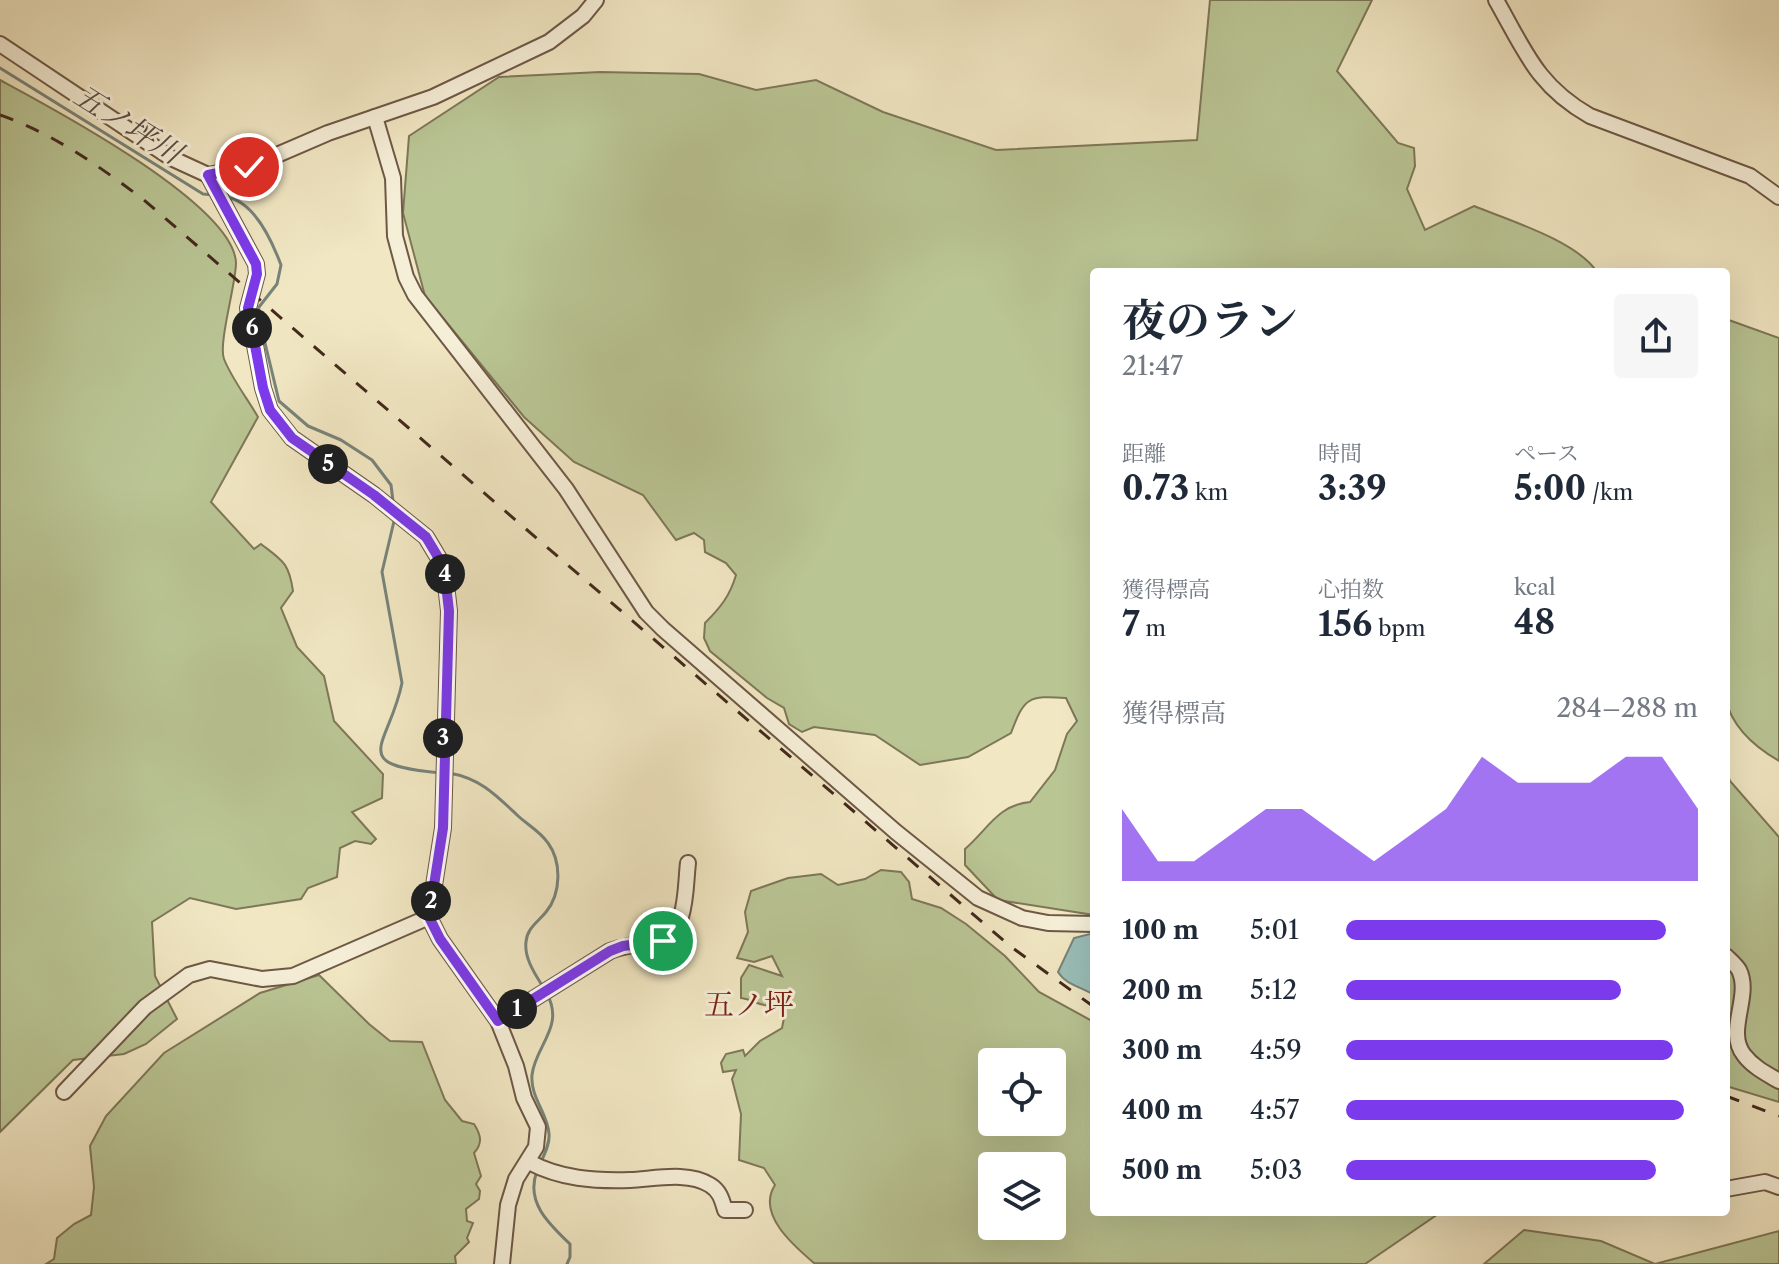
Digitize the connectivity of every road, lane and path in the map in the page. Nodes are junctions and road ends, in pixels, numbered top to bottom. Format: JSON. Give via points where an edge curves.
{"nodes":[{"id":1,"x":596,"y":0,"type":"edge"},
{"id":2,"x":1496,"y":0,"type":"edge"},
{"id":3,"x":0,"y":44,"type":"edge"},
{"id":4,"x":375,"y":117,"type":"junction"},
{"id":5,"x":210,"y":180,"type":"junction"},
{"id":6,"x":1779,"y":197,"type":"edge"},
{"id":7,"x":688,"y":863,"type":"dead end"},
{"id":8,"x":429,"y":917,"type":"junction"},
{"id":9,"x":1090,"y":924,"type":"edge"},
{"id":10,"x":1730,"y":960,"type":"edge"},
{"id":11,"x":498,"y":1021,"type":"junction"},
{"id":12,"x":1779,"y":1081,"type":"edge"},
{"id":13,"x":64,"y":1092,"type":"dead end"},
{"id":14,"x":529,"y":1162,"type":"junction"},
{"id":15,"x":1779,"y":1187,"type":"edge"},
{"id":16,"x":1730,"y":1188,"type":"edge"},
{"id":17,"x":745,"y":1210,"type":"dead end"},
{"id":18,"x":502,"y":1264,"type":"edge"}],
"edges":[{"from":1,"to":4,"type":"street","via":[[549,42],[433,97]]},
{"from":2,"to":6,"type":"street","via":[[1532,65],[1567,103],[1750,176]]},
{"from":3,"to":5,"type":"street"},
{"from":4,"to":5,"type":"street"},
{"from":4,"to":9,"type":"street","via":[[393,178],[395,236],[415,295],[566,489],[646,612],[978,898],[1022,918]]},
{"from":5,"to":8,"type":"street","via":[[256,264],[248,308],[270,410],[292,438],[426,537],[444,567],[449,611],[443,828]]},
{"from":7,"to":11,"type":"street","via":[[683,913],[666,939],[610,951]]},
{"from":8,"to":11,"type":"street"},
{"from":8,"to":13,"type":"street","via":[[293,976],[262,979],[210,969],[189,975],[145,1007]]},
{"from":10,"to":12,"type":"street","via":[[1742,982],[1737,1034],[1742,1053]]},
{"from":11,"to":14,"type":"street","via":[[538,1127]]},
{"from":14,"to":17,"type":"street","via":[[570,1178],[696,1180],[719,1192],[725,1210]]},
{"from":14,"to":18,"type":"street","via":[[516,1179],[508,1205]]},
{"from":15,"to":16,"type":"street","via":[[1765,1182]]}]}
